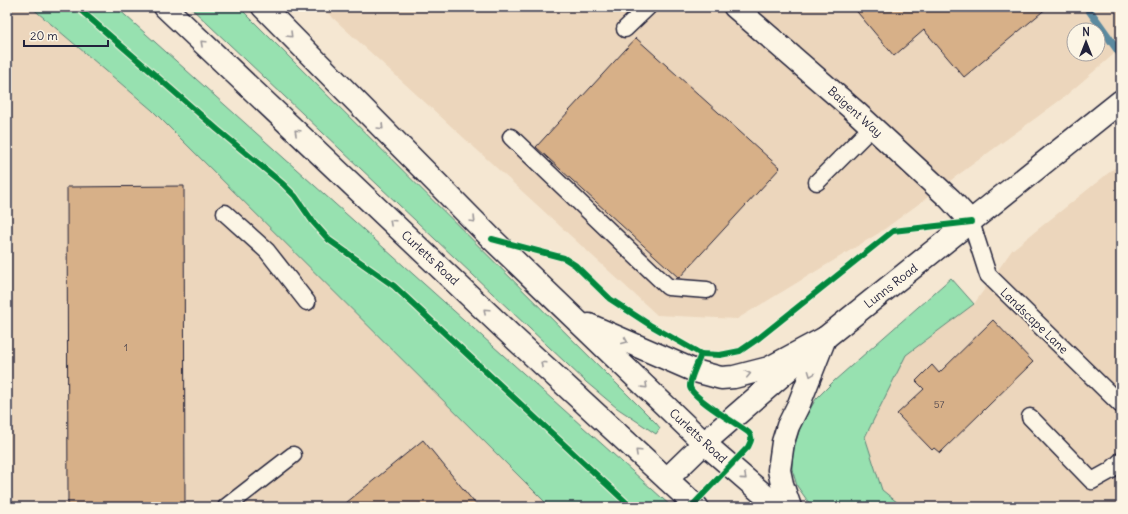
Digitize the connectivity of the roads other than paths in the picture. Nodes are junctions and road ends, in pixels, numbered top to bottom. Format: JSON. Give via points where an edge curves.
{"nodes":[{"id":1,"x":165,"y":7,"type":"edge"},
{"id":2,"x":263,"y":7,"type":"edge"},
{"id":3,"x":648,"y":7,"type":"edge"},
{"id":4,"x":735,"y":7,"type":"edge"},
{"id":5,"x":625,"y":29,"type":"dead end"},
{"id":6,"x":1121,"y":101,"type":"edge"},
{"id":7,"x":872,"y":127,"type":"junction"},
{"id":8,"x":511,"y":137,"type":"dead end"},
{"id":9,"x":817,"y":182,"type":"dead end"},
{"id":10,"x":225,"y":213,"type":"dead end"},
{"id":11,"x":971,"y":222,"type":"junction"},
{"id":12,"x":707,"y":290,"type":"dead end"},
{"id":13,"x":307,"y":302,"type":"dead end"},
{"id":14,"x":577,"y":320,"type":"junction"},
{"id":15,"x":825,"y":338,"type":"junction"},
{"id":16,"x":1121,"y":405,"type":"edge"},
{"id":17,"x":1030,"y":417,"type":"dead end"},
{"id":18,"x":704,"y":443,"type":"junction"},
{"id":19,"x":293,"y":454,"type":"dead end"},
{"id":20,"x":1121,"y":461,"type":"edge"},
{"id":21,"x":667,"y":479,"type":"junction"},
{"id":22,"x":226,"y":507,"type":"edge"},
{"id":23,"x":697,"y":507,"type":"edge"},
{"id":24,"x":778,"y":507,"type":"edge"},
{"id":25,"x":790,"y":507,"type":"edge"}],
"edges":[{"from":21,"to":1,"type":"main road","name":"Curletts Road","one_way":true,"via":[[514,338]]},
{"from":2,"to":14,"type":"main road","name":"Curletts Road","one_way":true,"via":[[492,240]]},
{"from":3,"to":5,"type":"lane"},
{"from":4,"to":7,"type":"main road","name":"Baigent Way"},
{"from":6,"to":11,"type":"main road","name":"Lunns Road"},
{"from":7,"to":9,"type":"lane"},
{"from":7,"to":11,"type":"main road","name":"Baigent Way","via":[[950,199]]},
{"from":8,"to":12,"type":"lane","via":[[668,287]]},
{"from":10,"to":13,"type":"lane","via":[[267,251]]},
{"from":11,"to":15,"type":"main road","name":"Lunns Road"},
{"from":11,"to":16,"type":"lane","name":"Landscape Lane","via":[[988,276]]},
{"from":14,"to":15,"type":"main road","one_way":true,"via":[[695,371],[721,378],[770,368]]},
{"from":14,"to":18,"type":"main road","name":"Curletts Road","one_way":true},
{"from":15,"to":18,"type":"main road","name":"Lunns Road"},
{"from":15,"to":25,"type":"main road","one_way":true,"via":[[783,442],[779,470]]},
{"from":17,"to":20,"type":"lane","via":[[1092,481]]},
{"from":18,"to":21,"type":"main road","name":"Lunns Road"},
{"from":18,"to":24,"type":"main road","name":"Curletts Road","one_way":true},
{"from":19,"to":22,"type":"lane"},
{"from":21,"to":23,"type":"main road","name":"Curletts Road"}]}
